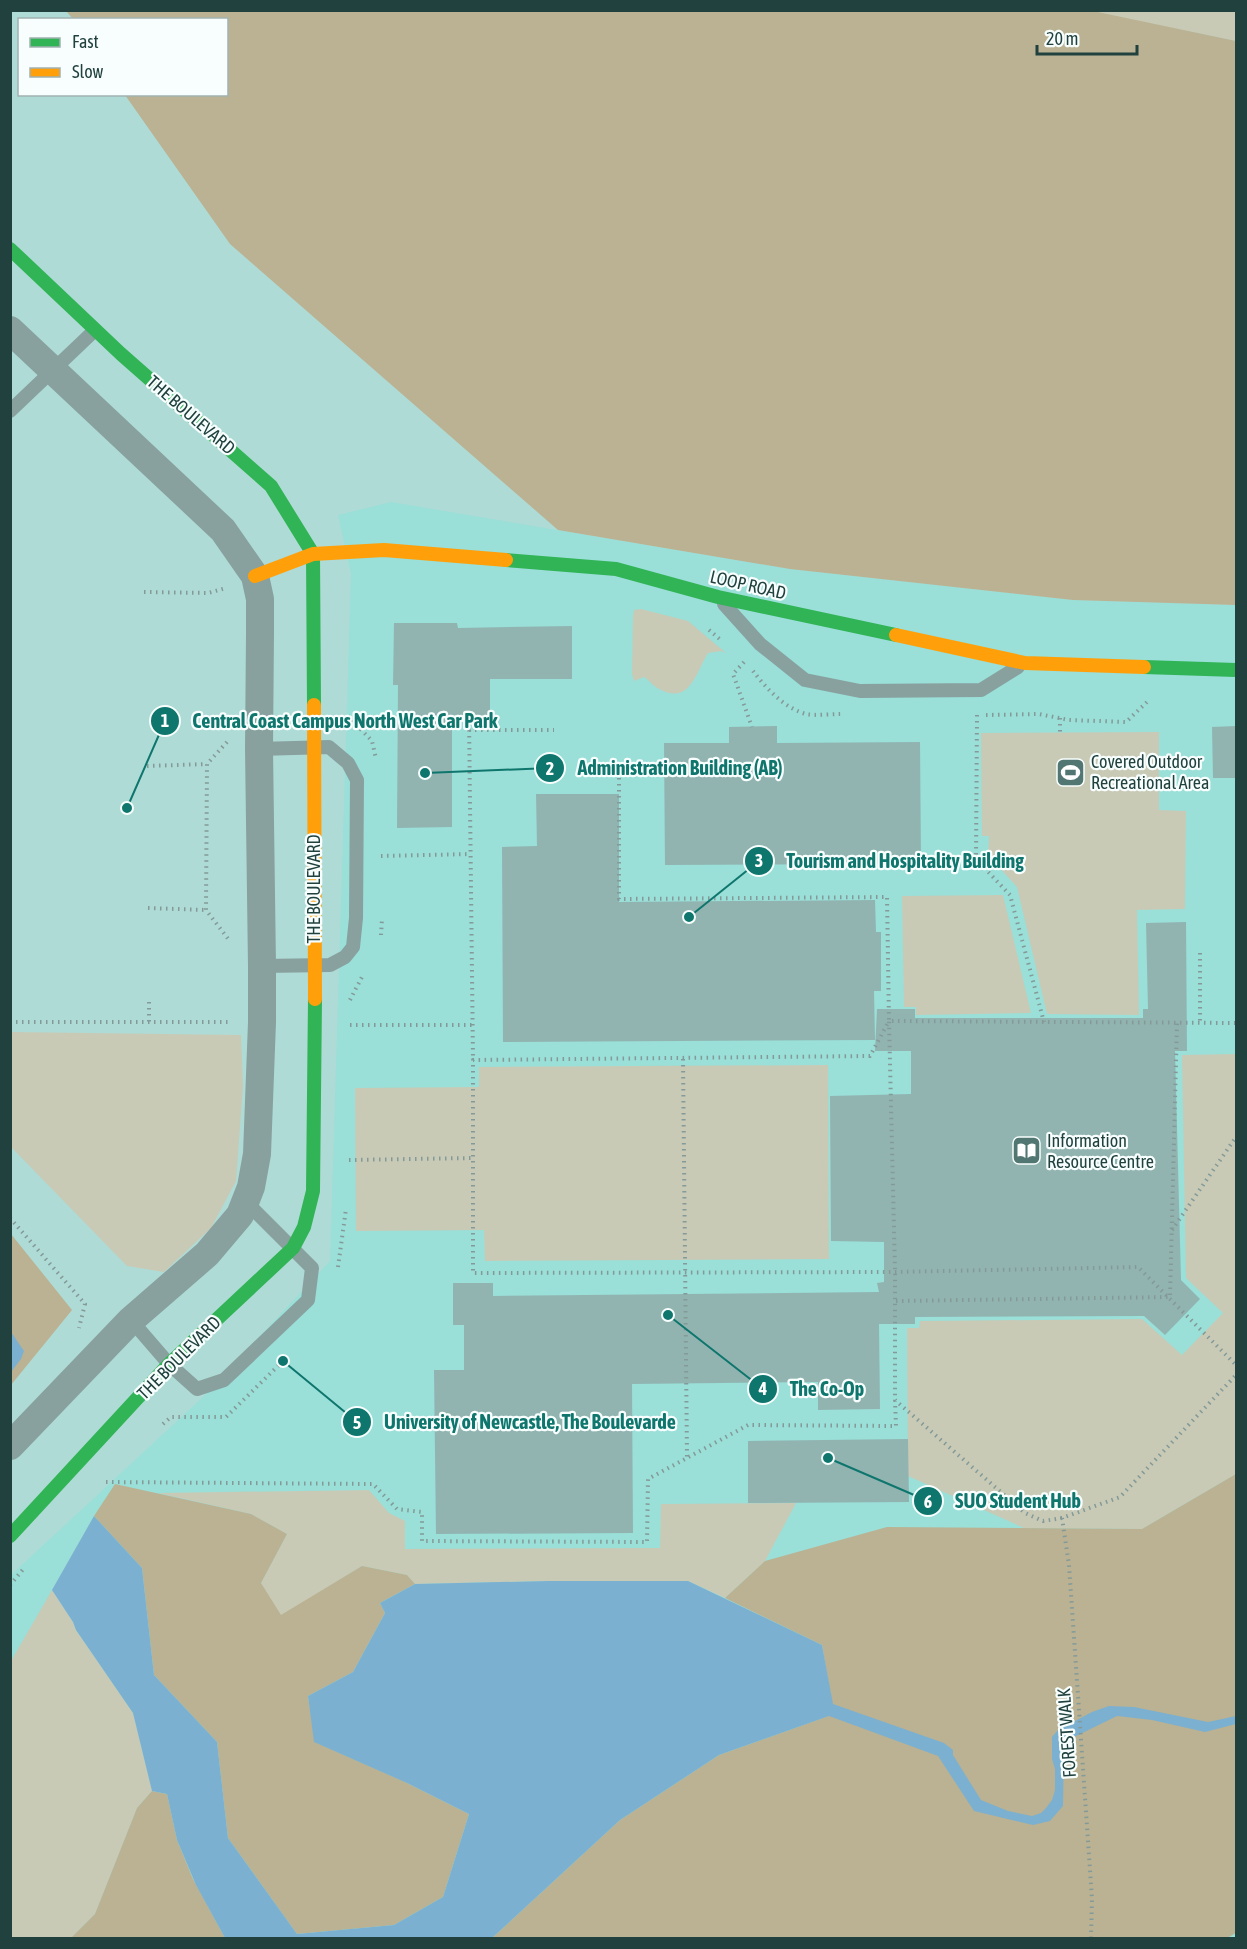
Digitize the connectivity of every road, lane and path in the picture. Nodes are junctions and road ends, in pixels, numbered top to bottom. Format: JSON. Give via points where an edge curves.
{"nodes":[{"id":1,"x":10,"y":249,"type":"edge"},
{"id":2,"x":10,"y":330,"type":"edge"},
{"id":3,"x":95,"y":330,"type":"junction"},
{"id":4,"x":53,"y":371,"type":"junction"},
{"id":5,"x":10,"y":411,"type":"edge"},
{"id":6,"x":313,"y":554,"type":"junction"},
{"id":7,"x":255,"y":576,"type":"junction"},
{"id":8,"x":220,"y":579,"type":"dead end"},
{"id":9,"x":226,"y":587,"type":"junction"},
{"id":10,"x":144,"y":592,"type":"dead end"},
{"id":11,"x":718,"y":597,"type":"junction"},
{"id":12,"x":227,"y":598,"type":"dead end"},
{"id":13,"x":703,"y":626,"type":"dead end"},
{"id":14,"x":730,"y":647,"type":"dead end"},
{"id":15,"x":737,"y":654,"type":"dead end"},
{"id":16,"x":744,"y":662,"type":"junction"},
{"id":17,"x":1025,"y":663,"type":"junction"},
{"id":18,"x":1236,"y":670,"type":"edge"},
{"id":19,"x":1150,"y":699,"type":"dead end"},
{"id":20,"x":344,"y":712,"type":"dead end"},
{"id":21,"x":852,"y":714,"type":"dead end"},
{"id":22,"x":966,"y":715,"type":"dead end"},
{"id":23,"x":977,"y":715,"type":"junction"},
{"id":24,"x":469,"y":718,"type":"dead end"},
{"id":25,"x":1060,"y":718,"type":"junction"},
{"id":26,"x":752,"y":727,"type":"dead end"},
{"id":27,"x":469,"y":730,"type":"junction"},
{"id":28,"x":554,"y":730,"type":"dead end"},
{"id":29,"x":227,"y":732,"type":"dead end"},
{"id":30,"x":1060,"y":732,"type":"dead end"},
{"id":31,"x":314,"y":748,"type":"junction"},
{"id":32,"x":259,"y":750,"type":"junction"},
{"id":33,"x":376,"y":762,"type":"dead end"},
{"id":34,"x":207,"y":764,"type":"junction"},
{"id":35,"x":147,"y":766,"type":"dead end"},
{"id":36,"x":619,"y":766,"type":"dead end"},
{"id":37,"x":382,"y":845,"type":"dead end"},
{"id":38,"x":471,"y":854,"type":"junction"},
{"id":39,"x":382,"y":856,"type":"junction"},
{"id":40,"x":356,"y":857,"type":"junction"},
{"id":41,"x":382,"y":866,"type":"dead end"},
{"id":42,"x":148,"y":908,"type":"dead end"},
{"id":43,"x":206,"y":910,"type":"junction"},
{"id":44,"x":382,"y":917,"type":"dead end"},
{"id":45,"x":380,"y":939,"type":"dead end"},
{"id":46,"x":230,"y":952,"type":"dead end"},
{"id":47,"x":1200,"y":953,"type":"dead end"},
{"id":48,"x":262,"y":966,"type":"junction"},
{"id":49,"x":314,"y":966,"type":"junction"},
{"id":50,"x":365,"y":971,"type":"dead end"},
{"id":51,"x":149,"y":1002,"type":"dead end"},
{"id":52,"x":350,"y":1007,"type":"dead end"},
{"id":53,"x":350,"y":1016,"type":"dead end"},
{"id":54,"x":889,"y":1021,"type":"junction"},
{"id":55,"x":10,"y":1022,"type":"edge"},
{"id":56,"x":149,"y":1022,"type":"junction"},
{"id":57,"x":1044,"y":1022,"type":"junction"},
{"id":58,"x":1177,"y":1023,"type":"junction"},
{"id":59,"x":1200,"y":1023,"type":"junction"},
{"id":60,"x":1236,"y":1023,"type":"edge"},
{"id":61,"x":350,"y":1025,"type":"junction"},
{"id":62,"x":472,"y":1025,"type":"junction"},
{"id":63,"x":232,"y":1033,"type":"dead end"},
{"id":64,"x":350,"y":1035,"type":"dead end"},
{"id":65,"x":683,"y":1059,"type":"junction"},
{"id":66,"x":473,"y":1060,"type":"junction"},
{"id":67,"x":1236,"y":1137,"type":"edge"},
{"id":68,"x":246,"y":1202,"type":"junction"},
{"id":69,"x":10,"y":1218,"type":"edge"},
{"id":70,"x":1172,"y":1230,"type":"junction"},
{"id":71,"x":293,"y":1248,"type":"junction"},
{"id":72,"x":895,"y":1272,"type":"junction"},
{"id":73,"x":685,"y":1273,"type":"junction"},
{"id":74,"x":896,"y":1301,"type":"junction"},
{"id":75,"x":131,"y":1320,"type":"junction"},
{"id":76,"x":78,"y":1333,"type":"dead end"},
{"id":77,"x":170,"y":1364,"type":"junction"},
{"id":78,"x":1236,"y":1365,"type":"edge"},
{"id":79,"x":1236,"y":1375,"type":"edge"},
{"id":80,"x":895,"y":1400,"type":"junction"},
{"id":81,"x":10,"y":1446,"type":"edge"},
{"id":82,"x":687,"y":1458,"type":"junction"},
{"id":83,"x":102,"y":1482,"type":"dead end"},
{"id":84,"x":1062,"y":1518,"type":"junction"},
{"id":85,"x":10,"y":1536,"type":"edge"},
{"id":86,"x":1091,"y":1938,"type":"edge"}],
"edges":[{"from":1,"to":3,"type":"street","name":"THE BOULEVARD"},
{"from":2,"to":4,"type":"street"},
{"from":3,"to":4,"type":"lane"},
{"from":3,"to":6,"type":"street","name":"THE BOULEVARD","via":[[271,486]]},
{"from":4,"to":5,"type":"lane"},
{"from":4,"to":7,"type":"street","via":[[223,530]]},
{"from":6,"to":7,"type":"street","name":"LOOP ROAD"},
{"from":6,"to":11,"type":"street","name":"LOOP ROAD","via":[[384,550],[616,569]]},
{"from":6,"to":31,"type":"street","name":"THE BOULEVARD"},
{"from":7,"to":32,"type":"street","via":[[261,633]]},
{"from":8,"to":9,"type":"path"},
{"from":9,"to":10,"type":"path","via":[[208,593]]},
{"from":9,"to":12,"type":"path"},
{"from":11,"to":17,"type":"street","name":"LOOP ROAD"},
{"from":11,"to":17,"type":"lane","via":[[760,644],[805,680],[860,691],[981,690]]},
{"from":13,"to":14,"type":"path"},
{"from":15,"to":16,"type":"path"},
{"from":16,"to":21,"type":"path","via":[[767,688],[806,714]]},
{"from":16,"to":26,"type":"path","via":[[734,674]]},
{"from":17,"to":18,"type":"street","name":"LOOP ROAD"},
{"from":19,"to":25,"type":"path","via":[[1126,722]]},
{"from":20,"to":33,"type":"path","via":[[372,741]]},
{"from":22,"to":23,"type":"path"},
{"from":23,"to":25,"type":"path","via":[[1039,714]]},
{"from":23,"to":57,"type":"path","via":[[976,859],[1010,895]]},
{"from":24,"to":27,"type":"path"},
{"from":25,"to":30,"type":"path"},
{"from":27,"to":28,"type":"path"},
{"from":27,"to":38,"type":"path"},
{"from":29,"to":34,"type":"path","via":[[227,743]]},
{"from":31,"to":32,"type":"lane"},
{"from":31,"to":40,"type":"lane","via":[[328,747],[348,763],[357,780]]},
{"from":31,"to":49,"type":"street","name":"THE BOULEVARD"},
{"from":32,"to":48,"type":"street"},
{"from":34,"to":35,"type":"path"},
{"from":34,"to":43,"type":"path"},
{"from":36,"to":54,"type":"path","via":[[619,899],[887,897]]},
{"from":37,"to":39,"type":"path"},
{"from":38,"to":39,"type":"path"},
{"from":38,"to":62,"type":"path"},
{"from":39,"to":40,"type":"path"},
{"from":39,"to":41,"type":"path"},
{"from":40,"to":49,"type":"lane","via":[[353,947],[330,965]]},
{"from":42,"to":43,"type":"path"},
{"from":43,"to":46,"type":"path","via":[[229,940]]},
{"from":44,"to":45,"type":"path"},
{"from":47,"to":59,"type":"path"},
{"from":48,"to":49,"type":"lane"},
{"from":48,"to":68,"type":"street","via":[[257,1154]]},
{"from":49,"to":71,"type":"street","name":"THE BOULEVARD","via":[[314,1191],[304,1227]]},
{"from":50,"to":52,"type":"path","via":[[350,998]]},
{"from":51,"to":56,"type":"path"},
{"from":53,"to":61,"type":"path"},
{"from":54,"to":57,"type":"path"},
{"from":54,"to":65,"type":"path","via":[[870,1056]]},
{"from":54,"to":72,"type":"path"},
{"from":55,"to":56,"type":"path"},
{"from":56,"to":63,"type":"path","via":[[232,1022]]},
{"from":57,"to":58,"type":"path"},
{"from":58,"to":59,"type":"path"},
{"from":58,"to":70,"type":"path"},
{"from":59,"to":60,"type":"path"},
{"from":61,"to":62,"type":"path"},
{"from":61,"to":64,"type":"path"},
{"from":62,"to":66,"type":"path"},
{"from":65,"to":66,"type":"path"},
{"from":65,"to":73,"type":"path"},
{"from":66,"to":73,"type":"path","via":[[473,1273]]},
{"from":67,"to":70,"type":"path"},
{"from":68,"to":71,"type":"lane"},
{"from":68,"to":75,"type":"street","via":[[207,1254]]},
{"from":69,"to":76,"type":"path","via":[[86,1304]]},
{"from":70,"to":74,"type":"path","via":[[1170,1297]]},
{"from":71,"to":77,"type":"street","name":"THE BOULEVARD"},
{"from":71,"to":77,"type":"lane","via":[[312,1268],[308,1300],[224,1380],[197,1389]]},
{"from":72,"to":73,"type":"path"},
{"from":72,"to":74,"type":"path"},
{"from":72,"to":78,"type":"path","via":[[1138,1267]]},
{"from":73,"to":82,"type":"path"},
{"from":74,"to":80,"type":"path"},
{"from":75,"to":77,"type":"lane"},
{"from":75,"to":81,"type":"street"},
{"from":77,"to":85,"type":"street","name":"THE BOULEVARD"},
{"from":79,"to":84,"type":"path","via":[[1120,1497]]},
{"from":80,"to":82,"type":"path","via":[[896,1426],[748,1425]]},
{"from":80,"to":84,"type":"path","via":[[1025,1513],[1043,1521]]},
{"from":82,"to":83,"type":"path","via":[[648,1479],[647,1542],[422,1541],[422,1512],[397,1509],[373,1484]]},
{"from":84,"to":86,"type":"path","name":"FOREST WALK","via":[[1069,1565],[1092,1899]]}]}
